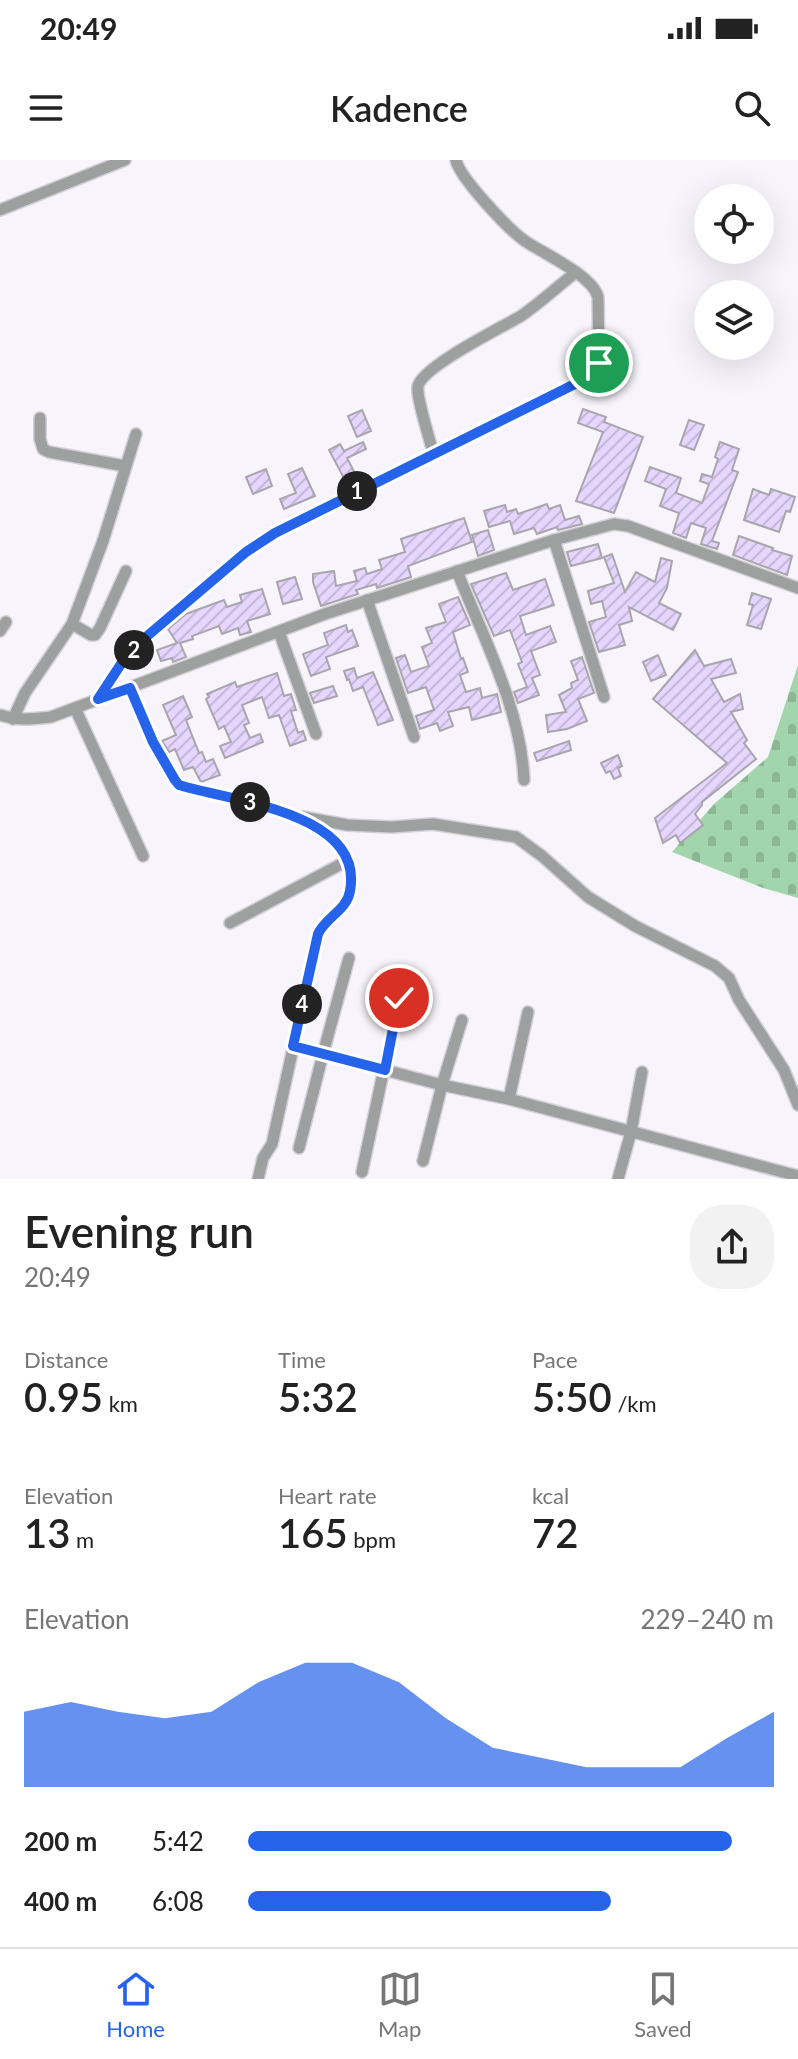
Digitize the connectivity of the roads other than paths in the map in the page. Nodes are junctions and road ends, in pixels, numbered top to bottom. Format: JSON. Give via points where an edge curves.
{"nodes":[{"id":1,"x":125,"y":160,"type":"edge"},
{"id":2,"x":456,"y":160,"type":"edge"},
{"id":3,"x":0,"y":210,"type":"edge"},
{"id":4,"x":575,"y":273,"type":"junction"},
{"id":5,"x":40,"y":418,"type":"dead end"},
{"id":6,"x":136,"y":434,"type":"dead end"},
{"id":7,"x":433,"y":453,"type":"junction"},
{"id":8,"x":125,"y":466,"type":"junction"},
{"id":9,"x":554,"y":540,"type":"junction"},
{"id":10,"x":126,"y":571,"type":"dead end"},
{"id":11,"x":457,"y":571,"type":"junction"},
{"id":12,"x":798,"y":588,"type":"edge"},
{"id":13,"x":367,"y":600,"type":"junction"},
{"id":14,"x":72,"y":624,"type":"junction"},
{"id":15,"x":279,"y":632,"type":"junction"},
{"id":16,"x":130,"y":688,"type":"junction"},
{"id":17,"x":604,"y":697,"type":"dead end"},
{"id":18,"x":98,"y":699,"type":"junction"},
{"id":19,"x":75,"y":708,"type":"junction"},
{"id":20,"x":0,"y":715,"type":"edge"},
{"id":21,"x":13,"y":719,"type":"junction"},
{"id":22,"x":316,"y":734,"type":"dead end"},
{"id":23,"x":414,"y":737,"type":"dead end"},
{"id":24,"x":524,"y":780,"type":"dead end"},
{"id":25,"x":287,"y":814,"type":"junction"},
{"id":26,"x":143,"y":856,"type":"dead end"},
{"id":27,"x":347,"y":861,"type":"junction"},
{"id":28,"x":230,"y":923,"type":"dead end"},
{"id":29,"x":349,"y":958,"type":"dead end"},
{"id":30,"x":399,"y":998,"type":"dead end"},
{"id":31,"x":528,"y":1012,"type":"dead end"},
{"id":32,"x":462,"y":1020,"type":"dead end"},
{"id":33,"x":293,"y":1046,"type":"junction"},
{"id":34,"x":323,"y":1054,"type":"junction"},
{"id":35,"x":385,"y":1070,"type":"junction"},
{"id":36,"x":642,"y":1072,"type":"dead end"},
{"id":37,"x":442,"y":1085,"type":"junction"},
{"id":38,"x":509,"y":1099,"type":"junction"},
{"id":39,"x":798,"y":1105,"type":"edge"},
{"id":40,"x":631,"y":1132,"type":"junction"},
{"id":41,"x":299,"y":1148,"type":"dead end"},
{"id":42,"x":423,"y":1161,"type":"dead end"},
{"id":43,"x":362,"y":1172,"type":"dead end"},
{"id":44,"x":798,"y":1176,"type":"edge"},
{"id":45,"x":258,"y":1179,"type":"edge"},
{"id":46,"x":618,"y":1179,"type":"edge"}],
"edges":[{"from":1,"to":3,"type":"street"},
{"from":2,"to":4,"type":"street","via":[[471,185],[523,240]]},
{"from":4,"to":7,"type":"street","via":[[522,315],[424,375],[419,398]]},
{"from":4,"to":7,"type":"street","via":[[595,288],[598,297],[600,351],[593,372]]},
{"from":5,"to":8,"type":"street","via":[[43,449]]},
{"from":6,"to":8,"type":"street"},
{"from":7,"to":18,"type":"street","via":[[246,552],[146,637]]},
{"from":8,"to":14,"type":"street"},
{"from":9,"to":11,"type":"street"},
{"from":9,"to":12,"type":"street","via":[[614,524],[628,526]]},
{"from":9,"to":17,"type":"street"},
{"from":10,"to":14,"type":"street","via":[[95,635]]},
{"from":11,"to":13,"type":"street"},
{"from":11,"to":24,"type":"street","via":[[509,701]]},
{"from":13,"to":15,"type":"street"},
{"from":13,"to":23,"type":"street"},
{"from":14,"to":21,"type":"street"},
{"from":15,"to":16,"type":"street"},
{"from":15,"to":22,"type":"street"},
{"from":16,"to":18,"type":"street"},
{"from":16,"to":25,"type":"street","via":[[179,785]]},
{"from":18,"to":19,"type":"street"},
{"from":19,"to":21,"type":"street","via":[[51,717]]},
{"from":19,"to":26,"type":"street"},
{"from":20,"to":21,"type":"street"},
{"from":25,"to":27,"type":"street","via":[[332,838]]},
{"from":25,"to":39,"type":"street","via":[[347,825],[433,824],[516,837],[588,897],[729,978],[784,1070]]},
{"from":27,"to":28,"type":"street"},
{"from":27,"to":33,"type":"street","via":[[350,894],[318,934]]},
{"from":29,"to":34,"type":"street"},
{"from":30,"to":35,"type":"street"},
{"from":31,"to":38,"type":"street"},
{"from":32,"to":37,"type":"street"},
{"from":33,"to":34,"type":"street"},
{"from":33,"to":45,"type":"street","via":[[272,1144]]},
{"from":34,"to":35,"type":"street"},
{"from":34,"to":41,"type":"street"},
{"from":35,"to":37,"type":"street"},
{"from":35,"to":43,"type":"street"},
{"from":36,"to":40,"type":"street"},
{"from":37,"to":38,"type":"street"},
{"from":37,"to":42,"type":"street"},
{"from":38,"to":40,"type":"street"},
{"from":40,"to":44,"type":"street"},
{"from":40,"to":46,"type":"street"}]}
